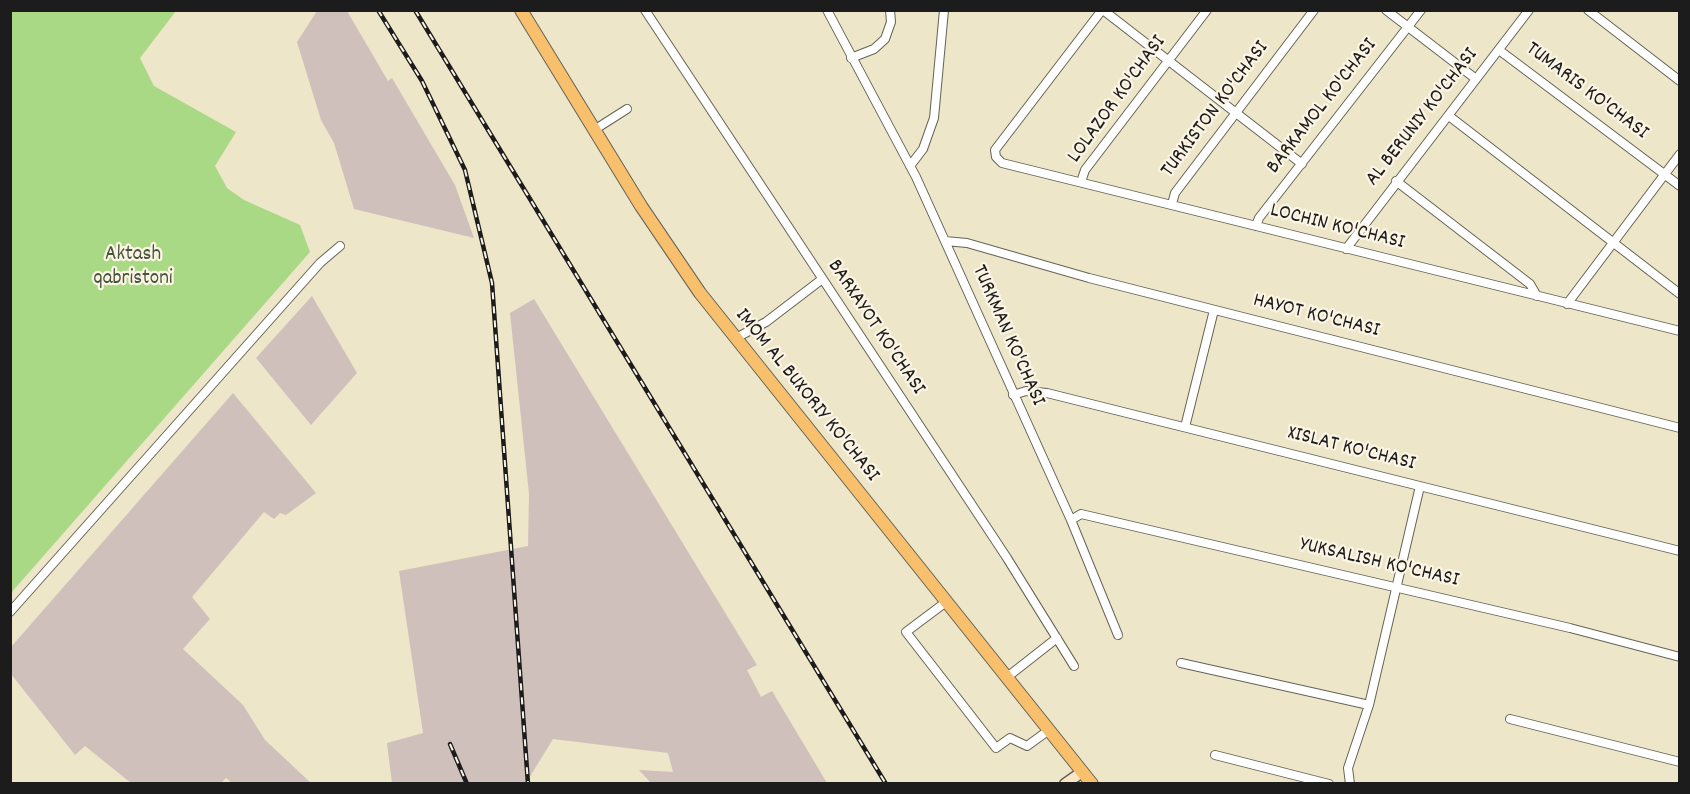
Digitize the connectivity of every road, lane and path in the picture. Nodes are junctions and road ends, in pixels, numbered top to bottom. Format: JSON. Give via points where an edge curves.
{"nodes":[{"id":1,"x":521,"y":10,"type":"edge"},
{"id":2,"x":645,"y":10,"type":"edge"},
{"id":3,"x":827,"y":10,"type":"edge"},
{"id":4,"x":890,"y":10,"type":"edge"},
{"id":5,"x":944,"y":10,"type":"edge"},
{"id":6,"x":1102,"y":10,"type":"edge"},
{"id":7,"x":1208,"y":10,"type":"edge"},
{"id":8,"x":1314,"y":10,"type":"edge"},
{"id":9,"x":1386,"y":10,"type":"edge"},
{"id":10,"x":1421,"y":10,"type":"edge"},
{"id":11,"x":1529,"y":10,"type":"edge"},
{"id":12,"x":1588,"y":10,"type":"edge"},
{"id":13,"x":1408,"y":27,"type":"junction"},
{"id":14,"x":1499,"y":50,"type":"junction"},
{"id":15,"x":851,"y":58,"type":"junction"},
{"id":16,"x":1169,"y":61,"type":"junction"},
{"id":17,"x":1476,"y":79,"type":"junction"},
{"id":18,"x":1680,"y":81,"type":"edge"},
{"id":19,"x":627,"y":109,"type":"dead end"},
{"id":20,"x":1236,"y":113,"type":"junction"},
{"id":21,"x":1449,"y":116,"type":"junction"},
{"id":22,"x":594,"y":130,"type":"junction"},
{"id":23,"x":1680,"y":154,"type":"edge"},
{"id":24,"x":1302,"y":164,"type":"junction"},
{"id":25,"x":910,"y":166,"type":"junction"},
{"id":26,"x":1664,"y":173,"type":"junction"},
{"id":27,"x":1396,"y":181,"type":"junction"},
{"id":28,"x":1081,"y":182,"type":"junction"},
{"id":29,"x":1680,"y":186,"type":"edge"},
{"id":30,"x":1172,"y":204,"type":"junction"},
{"id":31,"x":1257,"y":226,"type":"junction"},
{"id":32,"x":945,"y":241,"type":"junction"},
{"id":33,"x":1611,"y":243,"type":"junction"},
{"id":34,"x":340,"y":246,"type":"dead end"},
{"id":35,"x":1346,"y":249,"type":"junction"},
{"id":36,"x":821,"y":280,"type":"junction"},
{"id":37,"x":1680,"y":294,"type":"edge"},
{"id":38,"x":1537,"y":296,"type":"junction"},
{"id":39,"x":1567,"y":304,"type":"junction"},
{"id":40,"x":1214,"y":310,"type":"junction"},
{"id":41,"x":1680,"y":331,"type":"edge"},
{"id":42,"x":736,"y":338,"type":"junction"},
{"id":43,"x":1013,"y":395,"type":"junction"},
{"id":44,"x":1185,"y":427,"type":"junction"},
{"id":45,"x":1680,"y":428,"type":"edge"},
{"id":46,"x":1420,"y":486,"type":"junction"},
{"id":47,"x":1071,"y":520,"type":"junction"},
{"id":48,"x":1680,"y":550,"type":"edge"},
{"id":49,"x":1398,"y":587,"type":"junction"},
{"id":50,"x":946,"y":602,"type":"junction"},
{"id":51,"x":10,"y":612,"type":"edge"},
{"id":52,"x":1118,"y":635,"type":"dead end"},
{"id":53,"x":1057,"y":638,"type":"junction"},
{"id":54,"x":1680,"y":657,"type":"edge"},
{"id":55,"x":1181,"y":663,"type":"dead end"},
{"id":56,"x":1074,"y":666,"type":"dead end"},
{"id":57,"x":1006,"y":678,"type":"junction"},
{"id":58,"x":1369,"y":705,"type":"junction"},
{"id":59,"x":1510,"y":719,"type":"dead end"},
{"id":60,"x":1048,"y":730,"type":"junction"},
{"id":61,"x":1215,"y":755,"type":"dead end"},
{"id":62,"x":1680,"y":762,"type":"edge"},
{"id":63,"x":1082,"y":772,"type":"junction"},
{"id":64,"x":1065,"y":783,"type":"edge"},
{"id":65,"x":1092,"y":783,"type":"edge"},
{"id":66,"x":1329,"y":783,"type":"edge"},
{"id":67,"x":1350,"y":783,"type":"edge"}],
"edges":[{"from":1,"to":22,"type":"main road","name":"IMOM AL BUXORIY KO'CHASI"},
{"from":2,"to":36,"type":"street","name":"BARXAYOT KO'CHASI"},
{"from":3,"to":15,"type":"street","name":"TURKMAN KO'CHASI"},
{"from":4,"to":15,"type":"street","via":[[891,22],[885,39],[874,49]]},
{"from":5,"to":25,"type":"street","via":[[934,118],[923,149]]},
{"from":6,"to":16,"type":"street"},
{"from":6,"to":28,"type":"street","name":"LOCHIN KO'CHASI","via":[[995,150],[1002,163]]},
{"from":7,"to":16,"type":"street","name":"LOLAZOR KO'CHASI"},
{"from":8,"to":20,"type":"street","name":"TURKISTON KO'CHASI"},
{"from":9,"to":13,"type":"street"},
{"from":10,"to":13,"type":"street","name":"BARKAMOL KO'CHASI"},
{"from":11,"to":14,"type":"street","name":"AL BERUNIY KO'CHASI"},
{"from":12,"to":18,"type":"street"},
{"from":13,"to":17,"type":"street"},
{"from":13,"to":24,"type":"street","name":"BARKAMOL KO'CHASI"},
{"from":14,"to":17,"type":"street","name":"AL BERUNIY KO'CHASI"},
{"from":14,"to":26,"type":"street","name":"TUMARIS KO'CHASI"},
{"from":15,"to":25,"type":"street","name":"TURKMAN KO'CHASI"},
{"from":16,"to":20,"type":"street"},
{"from":16,"to":28,"type":"street","name":"LOLAZOR KO'CHASI","via":[[1085,171]]},
{"from":17,"to":21,"type":"street","name":"AL BERUNIY KO'CHASI"},
{"from":19,"to":22,"type":"street"},
{"from":20,"to":24,"type":"street"},
{"from":20,"to":30,"type":"street","name":"TURKISTON KO'CHASI","via":[[1174,193]]},
{"from":21,"to":27,"type":"street","name":"AL BERUNIY KO'CHASI"},
{"from":21,"to":33,"type":"street"},
{"from":22,"to":42,"type":"main road","name":"IMOM AL BUXORIY KO'CHASI","via":[[693,284]]},
{"from":23,"to":26,"type":"street"},
{"from":24,"to":31,"type":"street","name":"BARKAMOL KO'CHASI","via":[[1258,218]]},
{"from":25,"to":32,"type":"street","name":"TURKMAN KO'CHASI"},
{"from":26,"to":29,"type":"street","name":"TUMARIS KO'CHASI"},
{"from":26,"to":33,"type":"street"},
{"from":27,"to":35,"type":"street","name":"AL BERUNIY KO'CHASI"},
{"from":27,"to":38,"type":"street","via":[[1530,284]]},
{"from":28,"to":30,"type":"street","name":"LOCHIN KO'CHASI"},
{"from":30,"to":31,"type":"street","name":"LOCHIN KO'CHASI"},
{"from":31,"to":35,"type":"street","name":"LOCHIN KO'CHASI"},
{"from":32,"to":40,"type":"street","name":"HAYOT KO'CHASI","via":[[967,243]]},
{"from":32,"to":43,"type":"street","name":"TURKMAN KO'CHASI"},
{"from":33,"to":37,"type":"street"},
{"from":33,"to":39,"type":"street"},
{"from":34,"to":51,"type":"street","via":[[272,316]]},
{"from":35,"to":38,"type":"street","name":"LOCHIN KO'CHASI"},
{"from":36,"to":42,"type":"street","via":[[766,322]]},
{"from":36,"to":53,"type":"street","name":"BARXAYOT KO'CHASI"},
{"from":38,"to":39,"type":"street","name":"LOCHIN KO'CHASI"},
{"from":39,"to":41,"type":"street","name":"LOCHIN KO'CHASI"},
{"from":40,"to":44,"type":"street"},
{"from":40,"to":45,"type":"street","name":"HAYOT KO'CHASI"},
{"from":42,"to":50,"type":"main road","name":"IMOM AL BUXORIY KO'CHASI"},
{"from":43,"to":44,"type":"street","name":"XISLAT KO'CHASI","via":[[1026,391],[1047,393]]},
{"from":43,"to":47,"type":"street","name":"TURKMAN KO'CHASI"},
{"from":44,"to":46,"type":"street","name":"XISLAT KO'CHASI"},
{"from":46,"to":48,"type":"street","name":"XISLAT KO'CHASI"},
{"from":46,"to":49,"type":"street"},
{"from":47,"to":49,"type":"street","name":"YUKSALISH KO'CHASI","via":[[1081,514]]},
{"from":47,"to":52,"type":"street","name":"TURKMAN KO'CHASI"},
{"from":49,"to":54,"type":"street","name":"YUKSALISH KO'CHASI"},
{"from":49,"to":58,"type":"street"},
{"from":50,"to":57,"type":"main road","name":"IMOM AL BUXORIY KO'CHASI"},
{"from":50,"to":60,"type":"street","via":[[906,632],[996,748],[1010,738],[1027,746]]},
{"from":53,"to":56,"type":"street","name":"BARXAYOT KO'CHASI"},
{"from":53,"to":57,"type":"street"},
{"from":55,"to":58,"type":"street"},
{"from":57,"to":60,"type":"main road","name":"IMOM AL BUXORIY KO'CHASI"},
{"from":58,"to":67,"type":"street","via":[[1348,768]]},
{"from":59,"to":62,"type":"street"},
{"from":60,"to":63,"type":"main road","name":"IMOM AL BUXORIY KO'CHASI"},
{"from":61,"to":66,"type":"street"},
{"from":63,"to":64,"type":"street"},
{"from":63,"to":65,"type":"main road","name":"IMOM AL BUXORIY KO'CHASI"}]}
